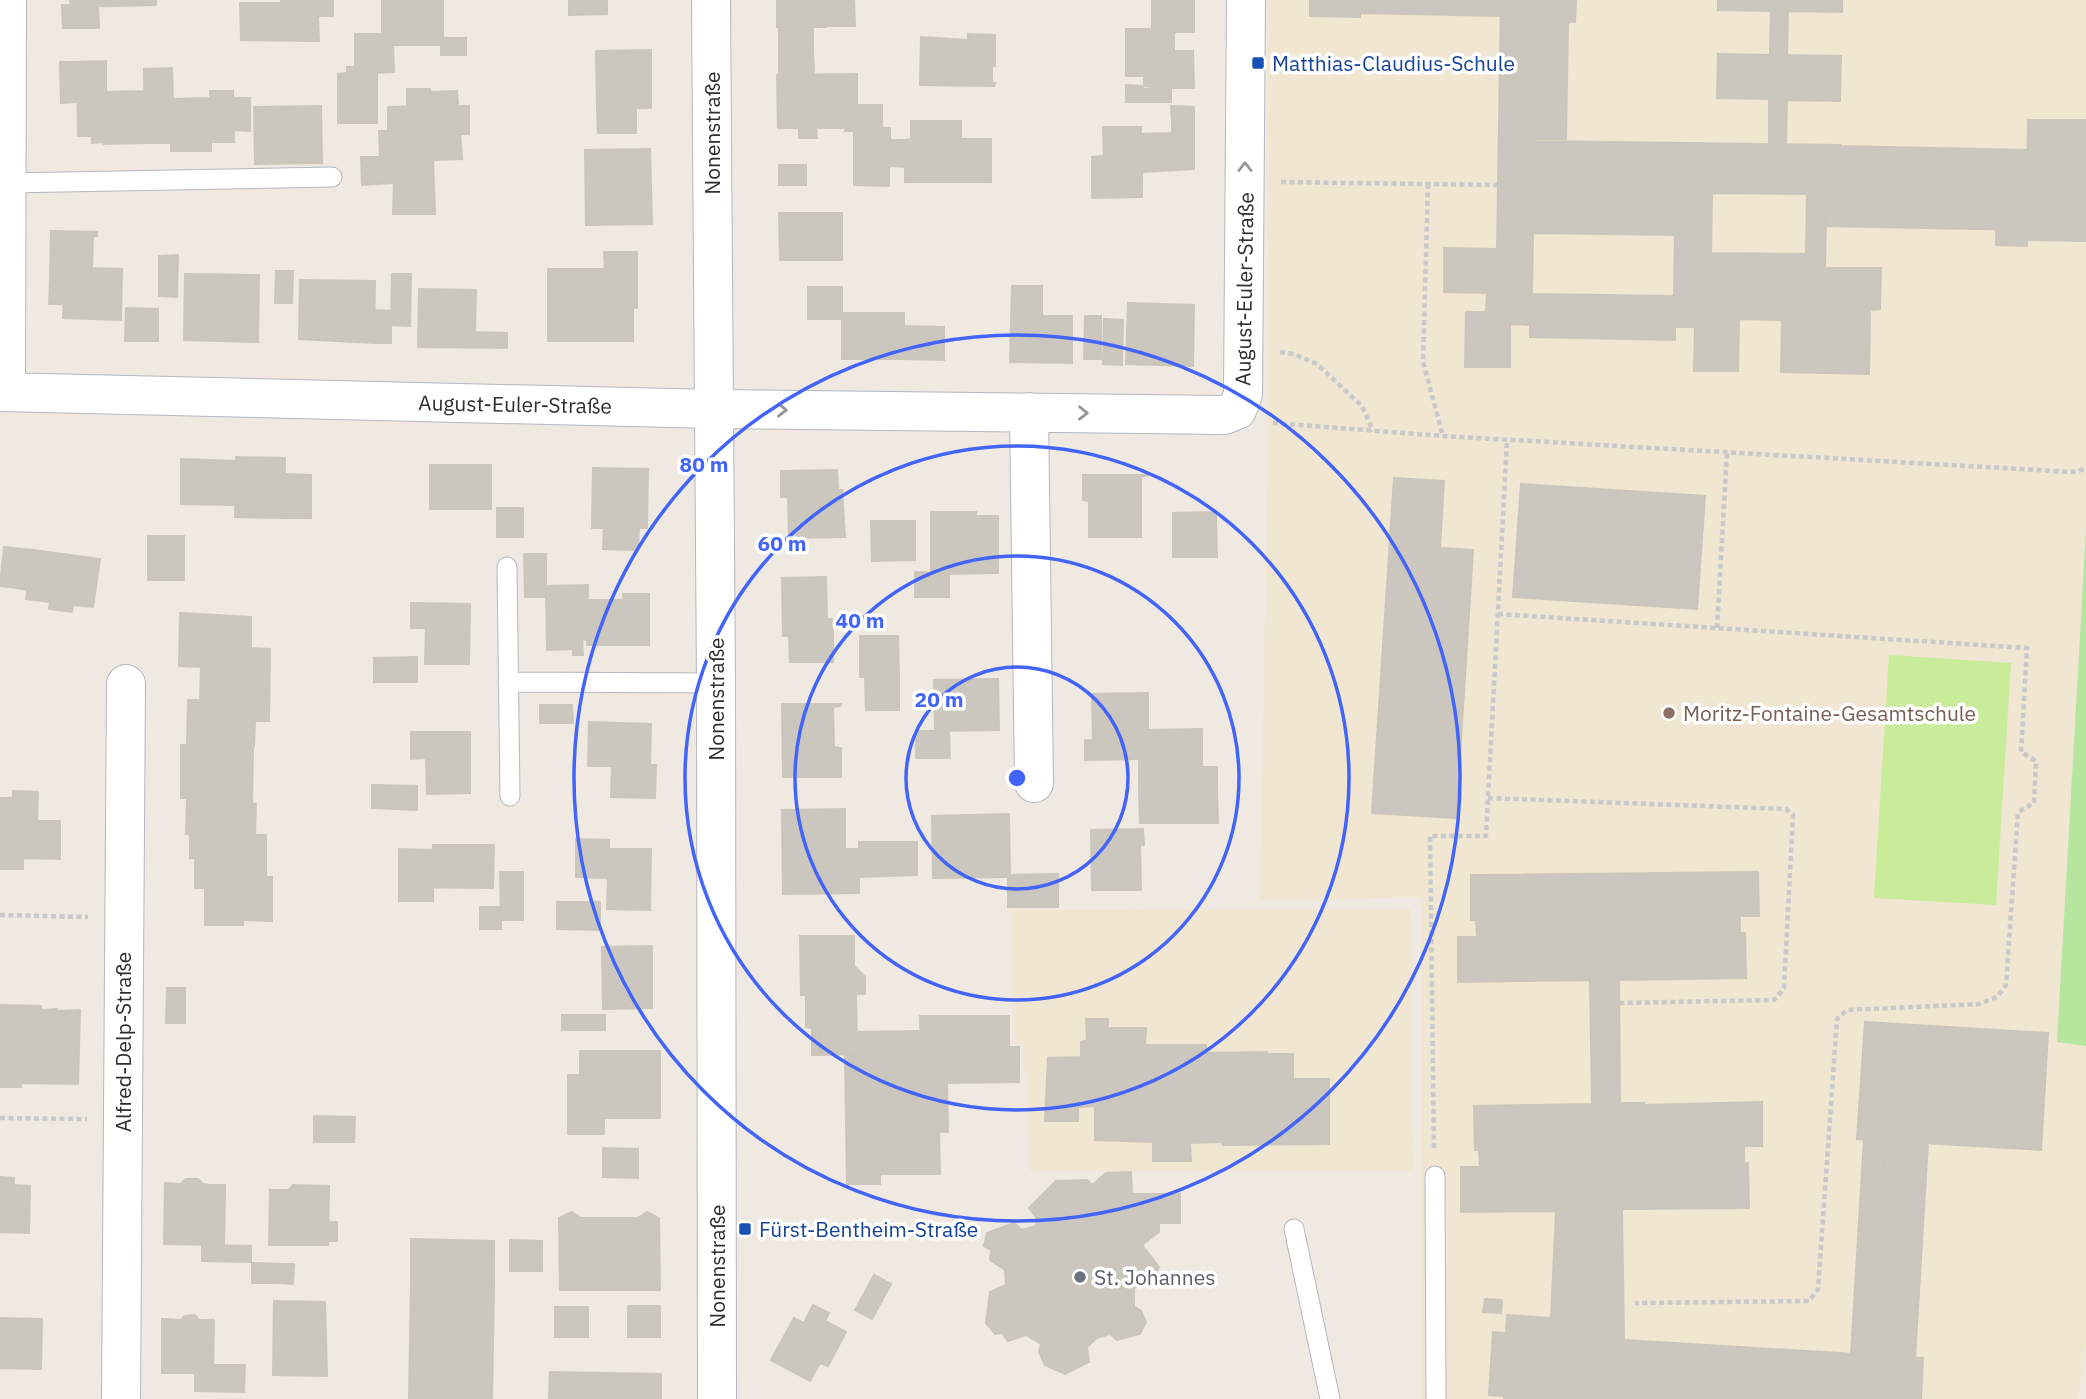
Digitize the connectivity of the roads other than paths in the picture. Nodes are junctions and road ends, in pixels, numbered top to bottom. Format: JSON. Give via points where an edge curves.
{"nodes":[{"id":1,"x":7,"y":0,"type":"edge"},
{"id":2,"x":711,"y":0,"type":"edge"},
{"id":3,"x":1246,"y":0,"type":"edge"},
{"id":4,"x":4,"y":39,"type":"edge"},
{"id":5,"x":332,"y":177,"type":"dead end"},
{"id":6,"x":7,"y":183,"type":"junction"},
{"id":7,"x":3,"y":392,"type":"edge"},
{"id":8,"x":714,"y":409,"type":"junction"},
{"id":9,"x":1030,"y":412,"type":"junction"},
{"id":10,"x":507,"y":567,"type":"dead end"},
{"id":11,"x":508,"y":682,"type":"junction"},
{"id":12,"x":716,"y":683,"type":"junction"},
{"id":13,"x":126,"y":684,"type":"dead end"},
{"id":14,"x":1034,"y":783,"type":"dead end"},
{"id":15,"x":510,"y":796,"type":"dead end"},
{"id":16,"x":1434,"y":1176,"type":"road end"},
{"id":17,"x":1294,"y":1229,"type":"dead end"},
{"id":18,"x":121,"y":1399,"type":"edge"},
{"id":19,"x":718,"y":1399,"type":"edge"},
{"id":20,"x":1330,"y":1399,"type":"edge"},
{"id":21,"x":1436,"y":1399,"type":"edge"}],
"edges":[{"from":1,"to":4,"type":"street"},
{"from":2,"to":8,"type":"street","name":"Nonenstraße"},
{"from":9,"to":3,"type":"street","name":"August-Euler-Straße","one_way":true,"via":[[1223,415],[1237,410],[1243,394]]},
{"from":4,"to":6,"type":"street"},
{"from":5,"to":6,"type":"lane"},
{"from":6,"to":7,"type":"street"},
{"from":7,"to":8,"type":"street","name":"August-Euler-Straße"},
{"from":8,"to":9,"type":"street","name":"August-Euler-Straße","one_way":true},
{"from":8,"to":12,"type":"street","name":"Nonenstraße"},
{"from":9,"to":14,"type":"street"},
{"from":10,"to":11,"type":"lane"},
{"from":11,"to":12,"type":"lane"},
{"from":11,"to":15,"type":"lane"},
{"from":12,"to":19,"type":"street","name":"Nonenstraße"},
{"from":13,"to":18,"type":"street","name":"Alfred-Delp-Straße"},
{"from":16,"to":21,"type":"lane"},
{"from":17,"to":20,"type":"lane"}]}
